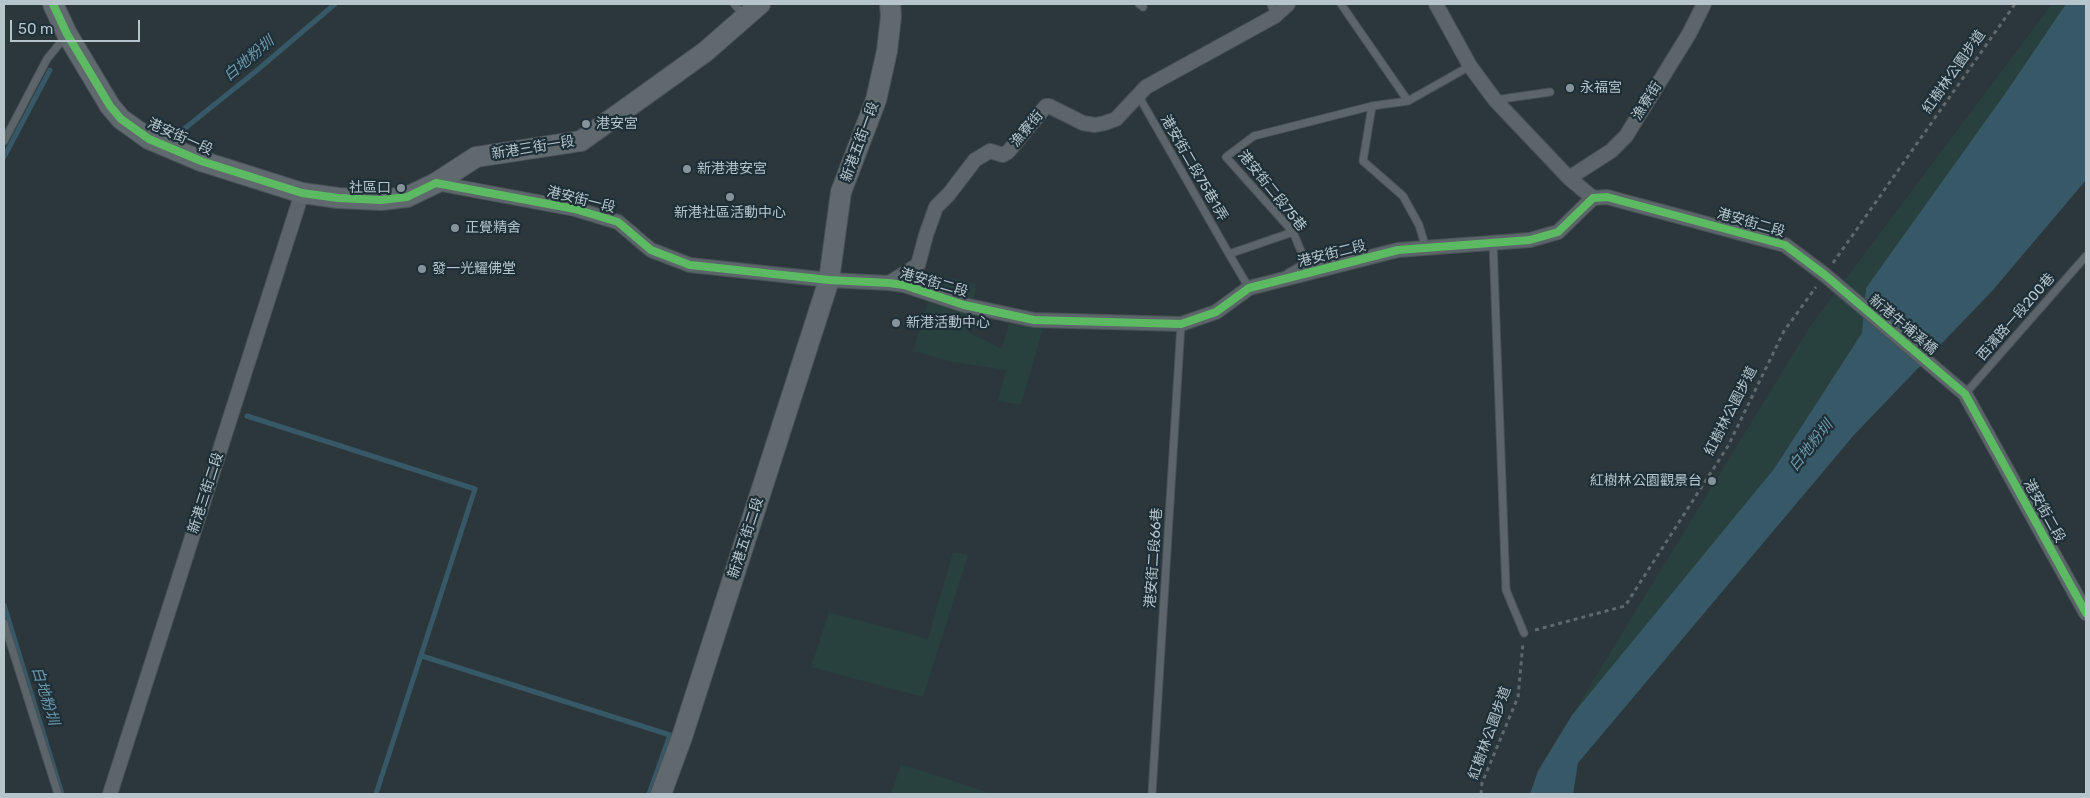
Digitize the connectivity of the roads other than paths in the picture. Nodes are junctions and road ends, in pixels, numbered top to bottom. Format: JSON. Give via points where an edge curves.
{"nodes":[{"id":1,"x":53,"y":4,"type":"edge"},
{"id":2,"x":890,"y":4,"type":"edge"},
{"id":3,"x":1288,"y":4,"type":"edge"},
{"id":4,"x":1341,"y":4,"type":"edge"},
{"id":5,"x":1436,"y":4,"type":"edge"},
{"id":6,"x":1704,"y":4,"type":"edge"},
{"id":7,"x":746,"y":8,"type":"edge"},
{"id":8,"x":1273,"y":10,"type":"edge"},
{"id":9,"x":67,"y":34,"type":"junction"},
{"id":10,"x":1470,"y":66,"type":"junction"},
{"id":11,"x":1550,"y":92,"type":"dead end"},
{"id":12,"x":1138,"y":95,"type":"junction"},
{"id":13,"x":1495,"y":100,"type":"junction"},
{"id":14,"x":1408,"y":101,"type":"junction"},
{"id":15,"x":1372,"y":106,"type":"junction"},
{"id":16,"x":4,"y":141,"type":"edge"},
{"id":17,"x":1569,"y":178,"type":"junction"},
{"id":18,"x":436,"y":183,"type":"junction"},
{"id":19,"x":302,"y":193,"type":"junction"},
{"id":20,"x":1593,"y":198,"type":"junction"},
{"id":21,"x":1293,"y":232,"type":"junction"},
{"id":22,"x":1493,"y":242,"type":"junction"},
{"id":23,"x":1426,"y":248,"type":"junction"},
{"id":24,"x":1229,"y":254,"type":"junction"},
{"id":25,"x":2086,"y":256,"type":"edge"},
{"id":26,"x":1825,"y":275,"type":"joint"},
{"id":27,"x":829,"y":280,"type":"junction"},
{"id":28,"x":888,"y":283,"type":"junction"},
{"id":29,"x":1270,"y":283,"type":"junction"},
{"id":30,"x":1249,"y":288,"type":"junction"},
{"id":31,"x":1181,"y":324,"type":"junction"},
{"id":32,"x":1965,"y":394,"type":"junction"},
{"id":33,"x":2086,"y":613,"type":"edge"},
{"id":34,"x":4,"y":623,"type":"edge"},
{"id":35,"x":1524,"y":633,"type":"road end"},
{"id":36,"x":58,"y":794,"type":"edge"},
{"id":37,"x":110,"y":794,"type":"edge"},
{"id":38,"x":661,"y":794,"type":"edge"},
{"id":39,"x":1152,"y":794,"type":"edge"}],
"edges":[{"from":1,"to":9,"type":"street","name":"港安街一段"},
{"from":2,"to":27,"type":"street","name":"新港五街一段","via":[[887,51],[876,100],[841,192]]},
{"from":3,"to":8,"type":"street","name":"漁寮街"},
{"from":4,"to":14,"type":"lane"},
{"from":5,"to":10,"type":"street"},
{"from":6,"to":17,"type":"street","name":"漁寮街","via":[[1626,136],[1611,151]]},
{"from":7,"to":18,"type":"street","name":"新港三街一段","via":[[705,52],[581,141],[476,157]]},
{"from":8,"to":12,"type":"street","name":"漁寮街","via":[[1146,87]]},
{"from":9,"to":16,"type":"lane","via":[[47,59]]},
{"from":9,"to":19,"type":"street","name":"港安街一段","via":[[120,119],[149,140],[201,161]]},
{"from":10,"to":13,"type":"street"},
{"from":10,"to":14,"type":"lane"},
{"from":11,"to":13,"type":"lane"},
{"from":12,"to":24,"type":"lane","name":"港安街二段75巷1弄"},
{"from":12,"to":28,"type":"street","name":"漁寮街","via":[[1116,119],[1095,125],[1046,106],[1008,152],[1003,155],[990,151],[980,156],[936,207],[918,265]]},
{"from":13,"to":17,"type":"street"},
{"from":14,"to":15,"type":"lane"},
{"from":15,"to":21,"type":"lane","name":"港安街二段75巷","via":[[1254,136],[1226,157]]},
{"from":15,"to":23,"type":"lane","via":[[1363,161],[1403,196],[1419,225]]},
{"from":17,"to":20,"type":"street"},
{"from":18,"to":19,"type":"street","name":"新港三街一段","via":[[407,197],[381,200]]},
{"from":18,"to":27,"type":"street","name":"港安街一段","via":[[575,209],[618,222],[651,250],[690,265]]},
{"from":19,"to":37,"type":"street","name":"新港三街二段"},
{"from":20,"to":22,"type":"street","name":"港安街二段","via":[[1558,232],[1530,240]]},
{"from":20,"to":26,"type":"street","name":"港安街二段","via":[[1608,196],[1785,245]]},
{"from":21,"to":24,"type":"lane"},
{"from":21,"to":29,"type":"lane","name":"港安街二段75巷","via":[[1306,263]]},
{"from":22,"to":23,"type":"street","name":"港安街二段"},
{"from":22,"to":35,"type":"lane","via":[[1506,590]]},
{"from":23,"to":29,"type":"street","name":"港安街二段","via":[[1398,250]]},
{"from":24,"to":30,"type":"lane","name":"港安街二段75巷1弄"},
{"from":25,"to":32,"type":"lane","name":"西濱路一段200巷"},
{"from":26,"to":32,"type":"street","name":"新港牛埔溪橋"},
{"from":27,"to":28,"type":"street","name":"港安街二段"},
{"from":27,"to":38,"type":"street","name":"新港五街二段"},
{"from":28,"to":31,"type":"street","name":"港安街二段","via":[[904,285],[964,305],[1034,320]]},
{"from":29,"to":30,"type":"street","name":"港安街二段"},
{"from":30,"to":31,"type":"street","name":"港安街二段","via":[[1216,312]]},
{"from":31,"to":39,"type":"lane","name":"港安街二段66巷"},
{"from":32,"to":33,"type":"street","name":"港安街二段"},
{"from":34,"to":36,"type":"lane"}]}
